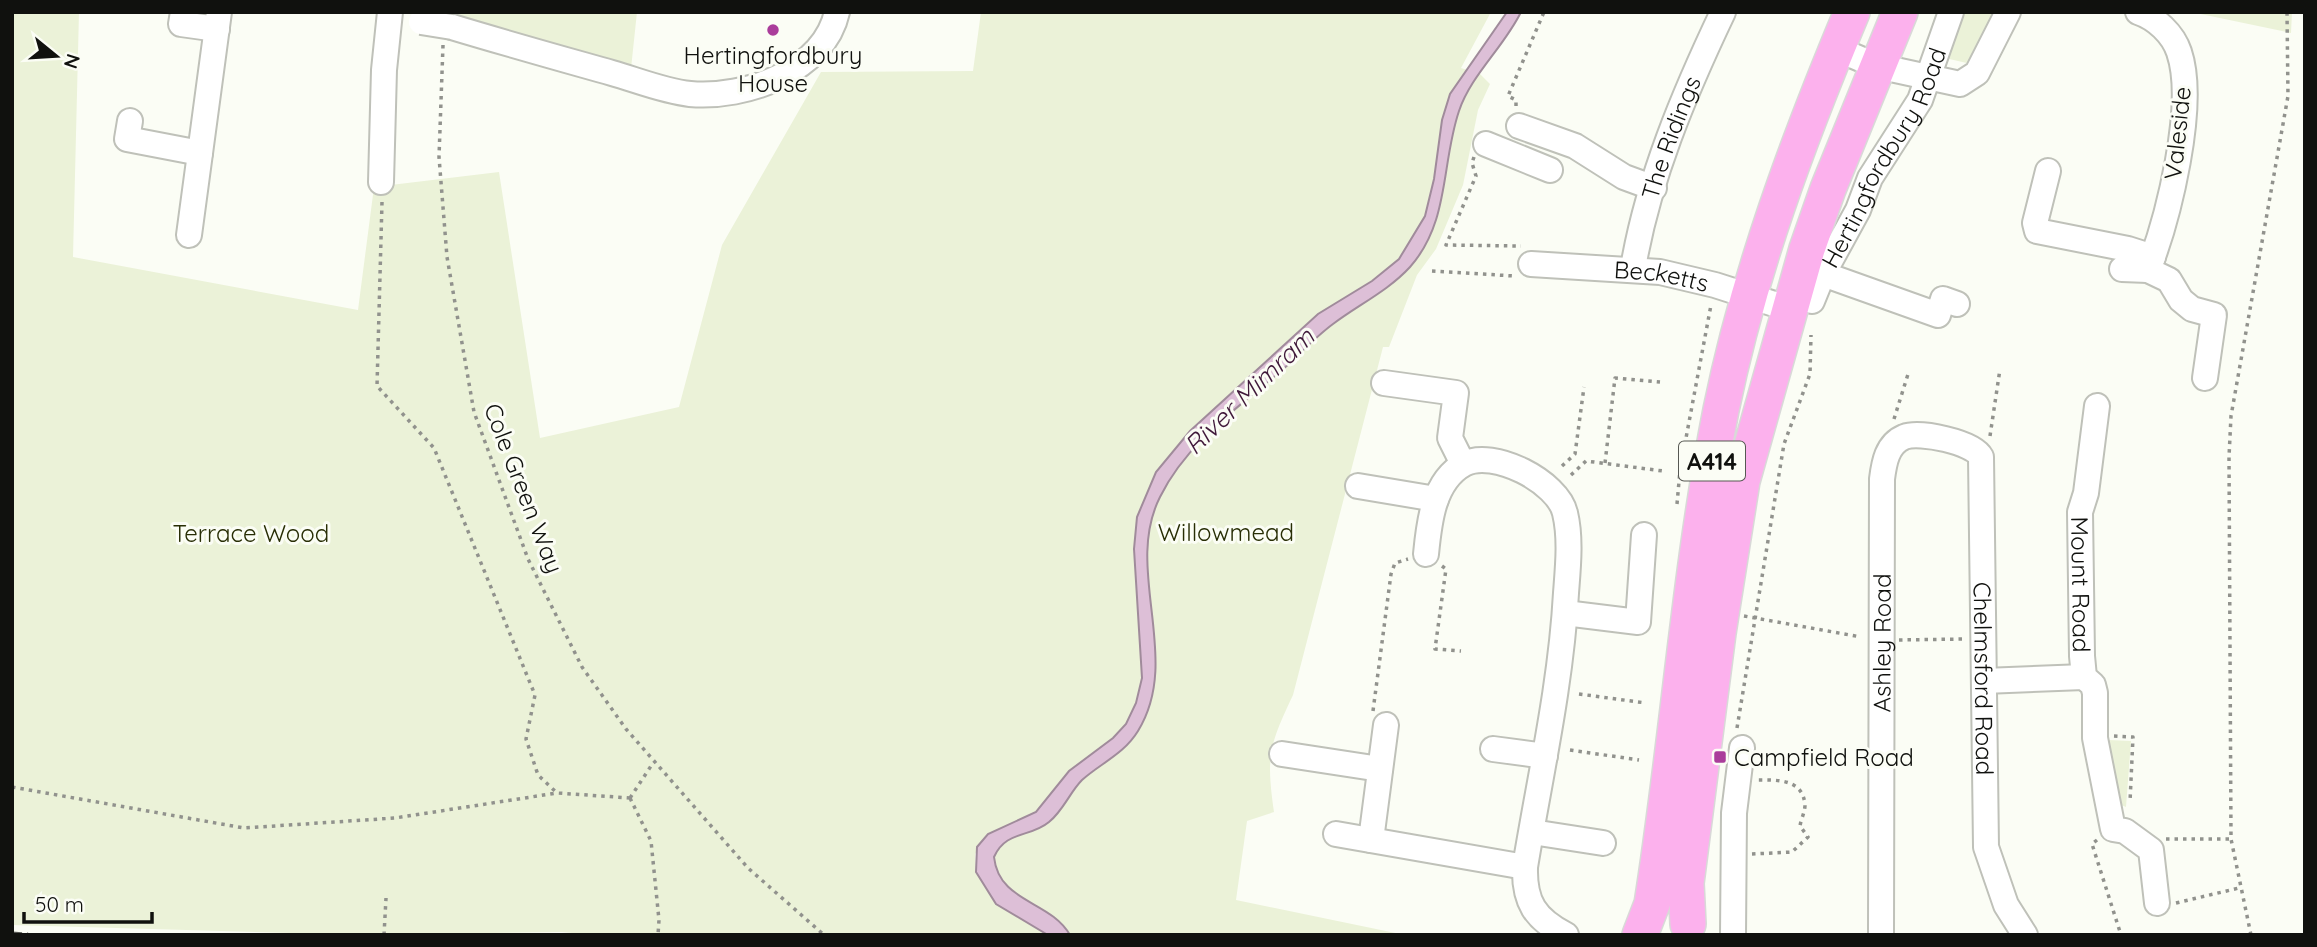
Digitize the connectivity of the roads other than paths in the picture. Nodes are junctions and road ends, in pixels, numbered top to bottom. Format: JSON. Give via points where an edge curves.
{"nodes":[{"id":1,"x":382,"y":12,"type":"edge"},
{"id":2,"x":390,"y":12,"type":"edge"},
{"id":3,"x":837,"y":12,"type":"edge"},
{"id":4,"x":1723,"y":12,"type":"edge"},
{"id":5,"x":1852,"y":12,"type":"edge"},
{"id":6,"x":1900,"y":12,"type":"edge"},
{"id":7,"x":1951,"y":12,"type":"edge"},
{"id":8,"x":2008,"y":12,"type":"edge"},
{"id":9,"x":2138,"y":12,"type":"edge"},
{"id":10,"x":412,"y":17,"type":"edge"},
{"id":11,"x":218,"y":21,"type":"edge"},
{"id":12,"x":188,"y":26,"type":"edge"},
{"id":13,"x":1837,"y":49,"type":"junction"},
{"id":14,"x":1877,"y":66,"type":"junction"},
{"id":15,"x":1928,"y":78,"type":"junction"},
{"id":16,"x":130,"y":121,"type":"dead end"},
{"id":17,"x":1486,"y":144,"type":"road end"},
{"id":18,"x":200,"y":153,"type":"junction"},
{"id":19,"x":1515,"y":156,"type":"junction"},
{"id":20,"x":1550,"y":170,"type":"dead end"},
{"id":21,"x":2048,"y":171,"type":"dead end"},
{"id":22,"x":382,"y":182,"type":"road end"},
{"id":23,"x":1654,"y":188,"type":"junction"},
{"id":24,"x":189,"y":235,"type":"dead end"},
{"id":25,"x":1531,"y":264,"type":"road end"},
{"id":26,"x":1633,"y":268,"type":"junction"},
{"id":27,"x":2122,"y":269,"type":"dead end"},
{"id":28,"x":2157,"y":269,"type":"junction"},
{"id":29,"x":1823,"y":274,"type":"junction"},
{"id":30,"x":1749,"y":297,"type":"junction"},
{"id":31,"x":1957,"y":304,"type":"dead end"},
{"id":32,"x":1801,"y":305,"type":"junction"},
{"id":33,"x":2205,"y":378,"type":"dead end"},
{"id":34,"x":1384,"y":383,"type":"dead end"},
{"id":35,"x":2097,"y":407,"type":"dead end"},
{"id":36,"x":1978,"y":452,"type":"joint"},
{"id":37,"x":1463,"y":464,"type":"junction"},
{"id":38,"x":1358,"y":486,"type":"dead end"},
{"id":39,"x":1436,"y":499,"type":"junction"},
{"id":40,"x":1644,"y":535,"type":"dead end"},
{"id":41,"x":1426,"y":554,"type":"road end"},
{"id":42,"x":1565,"y":612,"type":"junction"},
{"id":43,"x":2084,"y":677,"type":"junction"},
{"id":44,"x":1984,"y":681,"type":"junction"},
{"id":45,"x":1386,"y":725,"type":"road end"},
{"id":46,"x":1742,"y":748,"type":"road end"},
{"id":47,"x":1493,"y":749,"type":"dead end"},
{"id":48,"x":1282,"y":754,"type":"dead end"},
{"id":49,"x":1545,"y":756,"type":"junction"},
{"id":50,"x":1380,"y":769,"type":"junction"},
{"id":51,"x":1532,"y":832,"type":"junction"},
{"id":52,"x":1336,"y":834,"type":"dead end"},
{"id":53,"x":1371,"y":840,"type":"junction"},
{"id":54,"x":1603,"y":843,"type":"dead end"},
{"id":55,"x":1525,"y":867,"type":"junction"},
{"id":56,"x":2157,"y":903,"type":"road end"},
{"id":57,"x":1694,"y":929,"type":"edge"},
{"id":58,"x":1553,"y":931,"type":"edge"},
{"id":59,"x":1642,"y":931,"type":"edge"},
{"id":60,"x":1733,"y":935,"type":"edge"},
{"id":61,"x":1881,"y":935,"type":"edge"},
{"id":62,"x":2025,"y":935,"type":"edge"}],
"edges":[{"from":1,"to":2,"type":"street"},
{"from":2,"to":22,"type":"street"},
{"from":3,"to":10,"type":"street","bridge":true,"via":[[823,44],[790,72],[733,91],[691,94]]},
{"from":4,"to":23,"type":"street","name":"The Ridings","via":[[1684,97]]},
{"from":5,"to":13,"type":"highway","number":"A414"},
{"from":6,"to":14,"type":"highway","number":"A414"},
{"from":7,"to":15,"type":"street","name":"Hertingfordbury Road"},
{"from":8,"to":15,"type":"street","via":[[1972,79],[1960,84]]},
{"from":9,"to":28,"type":"street","name":"Valeside","via":[[2174,39],[2183,66],[2181,133]]},
{"from":11,"to":12,"type":"street"},
{"from":11,"to":18,"type":"street"},
{"from":13,"to":14,"type":"street"},
{"from":13,"to":30,"type":"highway","number":"A414","via":[[1788,172]]},
{"from":14,"to":15,"type":"street"},
{"from":14,"to":32,"type":"highway","number":"A414","via":[[1828,189]]},
{"from":15,"to":29,"type":"street","name":"Hertingfordbury Road","via":[[1920,100],[1870,178]]},
{"from":16,"to":18,"type":"street","via":[[127,139]]},
{"from":17,"to":19,"type":"street"},
{"from":18,"to":24,"type":"street"},
{"from":19,"to":20,"type":"street"},
{"from":19,"to":23,"type":"street","via":[[1523,127],[1574,146],[1613,171]]},
{"from":21,"to":28,"type":"street","via":[[2035,223],[2037,232],[2128,249]]},
{"from":23,"to":26,"type":"street","name":"The Ridings"},
{"from":25,"to":26,"type":"street","name":"Becketts"},
{"from":26,"to":30,"type":"street","name":"Becketts","via":[[1685,276]]},
{"from":27,"to":28,"type":"street"},
{"from":28,"to":33,"type":"street","via":[[2192,309],[2214,315]]},
{"from":29,"to":31,"type":"street","via":[[1938,315],[1943,299]]},
{"from":29,"to":32,"type":"street","name":"Hertingfordbury Road"},
{"from":30,"to":32,"type":"street","name":"Becketts"},
{"from":30,"to":59,"type":"highway","number":"A414","via":[[1710,470],[1653,897]]},
{"from":32,"to":57,"type":"highway","number":"A414","via":[[1742,481],[1730,550],[1686,883]]},
{"from":34,"to":37,"type":"street","via":[[1456,394],[1450,438]]},
{"from":35,"to":43,"type":"street","name":"Mount Road","via":[[2080,512]]},
{"from":36,"to":44,"type":"street","name":"Chelmsford Road"},
{"from":36,"to":61,"type":"street","name":"Ashley Road","via":[[1942,439],[1904,437],[1884,460]]},
{"from":37,"to":39,"type":"street"},
{"from":37,"to":42,"type":"street","via":[[1476,460],[1503,464],[1541,481],[1560,499],[1567,526]]},
{"from":38,"to":39,"type":"street"},
{"from":39,"to":41,"type":"street"},
{"from":40,"to":42,"type":"street","via":[[1638,622]]},
{"from":42,"to":49,"type":"street"},
{"from":43,"to":44,"type":"street","name":"Mount Road"},
{"from":43,"to":56,"type":"street","name":"Mount Road","via":[[2095,693],[2095,738],[2127,834],[2151,850]]},
{"from":44,"to":62,"type":"street","name":"Chelmsford Road","via":[[1986,847],[2006,905]]},
{"from":45,"to":50,"type":"street"},
{"from":46,"to":60,"type":"street"},
{"from":47,"to":49,"type":"street"},
{"from":48,"to":50,"type":"street"},
{"from":49,"to":51,"type":"street"},
{"from":50,"to":53,"type":"street"},
{"from":51,"to":54,"type":"street"},
{"from":51,"to":55,"type":"street"},
{"from":52,"to":53,"type":"street"},
{"from":53,"to":55,"type":"street"},
{"from":55,"to":58,"type":"street","via":[[1524,889],[1530,905]]},
{"from":57,"to":59,"type":"highway","via":[[1663,919]]}]}
